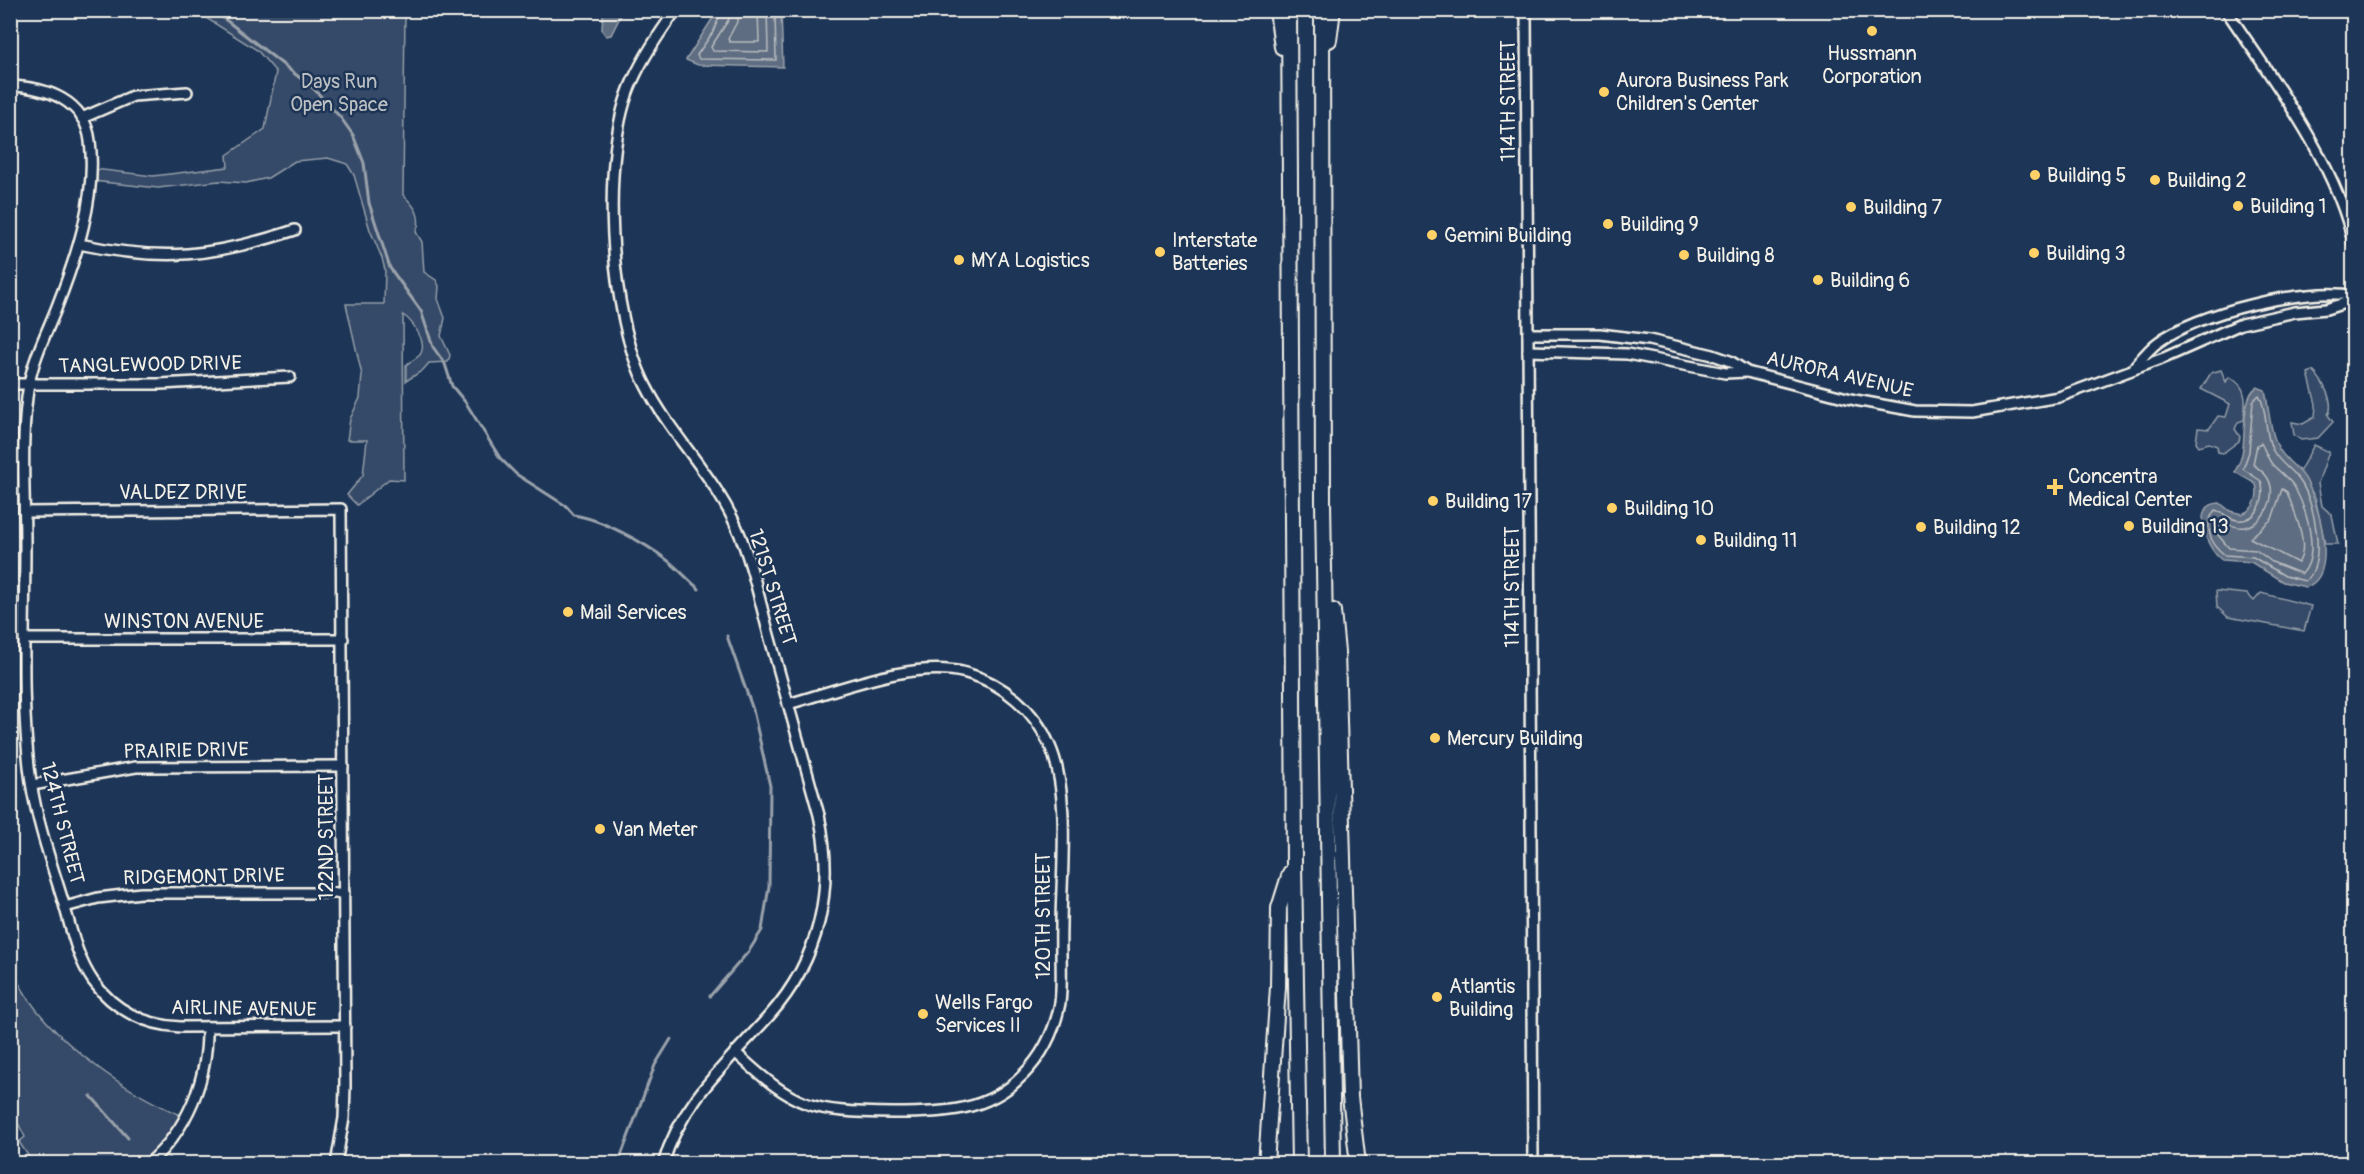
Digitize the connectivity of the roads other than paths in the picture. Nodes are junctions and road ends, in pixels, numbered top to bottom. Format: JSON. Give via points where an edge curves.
{"nodes":[{"id":1,"x":676,"y":10,"type":"edge"},
{"id":2,"x":1277,"y":10,"type":"edge"},
{"id":3,"x":1289,"y":10,"type":"edge"},
{"id":4,"x":1322,"y":10,"type":"edge"},
{"id":5,"x":1333,"y":10,"type":"edge"},
{"id":6,"x":1526,"y":10,"type":"edge"},
{"id":7,"x":2226,"y":10,"type":"edge"},
{"id":8,"x":10,"y":86,"type":"edge"},
{"id":9,"x":187,"y":92,"type":"dead end"},
{"id":10,"x":1322,"y":101,"type":"junction"},
{"id":11,"x":1290,"y":105,"type":"junction"},
{"id":12,"x":82,"y":118,"type":"junction"},
{"id":13,"x":295,"y":230,"type":"dead end"},
{"id":14,"x":79,"y":244,"type":"junction"},
{"id":15,"x":2354,"y":246,"type":"edge"},
{"id":16,"x":2354,"y":296,"type":"edge"},
{"id":17,"x":2354,"y":300,"type":"edge"},
{"id":18,"x":1528,"y":334,"type":"junction"},
{"id":19,"x":1528,"y":351,"type":"junction"},
{"id":20,"x":2134,"y":367,"type":"junction"},
{"id":21,"x":1748,"y":372,"type":"junction"},
{"id":22,"x":290,"y":377,"type":"dead end"},
{"id":23,"x":10,"y":384,"type":"edge"},
{"id":24,"x":29,"y":384,"type":"junction"},
{"id":25,"x":1323,"y":501,"type":"junction"},
{"id":26,"x":341,"y":509,"type":"joint"},
{"id":27,"x":25,"y":512,"type":"junction"},
{"id":28,"x":25,"y":639,"type":"junction"},
{"id":29,"x":343,"y":639,"type":"junction"},
{"id":30,"x":788,"y":704,"type":"junction"},
{"id":31,"x":344,"y":766,"type":"junction"},
{"id":32,"x":32,"y":784,"type":"junction"},
{"id":33,"x":1294,"y":863,"type":"junction"},
{"id":34,"x":344,"y":893,"type":"junction"},
{"id":35,"x":65,"y":907,"type":"junction"},
{"id":36,"x":345,"y":1026,"type":"junction"},
{"id":37,"x":207,"y":1027,"type":"junction"},
{"id":38,"x":735,"y":1052,"type":"junction"},
{"id":39,"x":148,"y":1164,"type":"edge"},
{"id":40,"x":336,"y":1164,"type":"edge"},
{"id":41,"x":663,"y":1164,"type":"edge"},
{"id":42,"x":1266,"y":1164,"type":"edge"},
{"id":43,"x":1299,"y":1164,"type":"edge"},
{"id":44,"x":1333,"y":1164,"type":"edge"},
{"id":45,"x":1358,"y":1164,"type":"edge"},
{"id":46,"x":1533,"y":1164,"type":"edge"}],
"edges":[{"from":1,"to":30,"type":"street","name":"121ST STREET","via":[[633,80],[619,126],[614,198],[621,312],[645,384],[672,429],[718,490],[738,529]]},
{"from":2,"to":11,"type":"highway"},
{"from":3,"to":11,"type":"highway"},
{"from":4,"to":10,"type":"highway"},
{"from":5,"to":10,"type":"highway"},
{"from":6,"to":18,"type":"street","name":"114TH STREET"},
{"from":7,"to":15,"type":"street","via":[[2317,150],[2339,197]]},
{"from":8,"to":12,"type":"street","via":[[61,95]]},
{"from":9,"to":12,"type":"street","via":[[133,96]]},
{"from":10,"to":25,"type":"highway"},
{"from":11,"to":33,"type":"highway"},
{"from":12,"to":14,"type":"street","via":[[91,156]]},
{"from":13,"to":14,"type":"street","via":[[224,249],[166,256]]},
{"from":14,"to":24,"type":"street"},
{"from":16,"to":20,"type":"street","name":"AURORA AVENUE","via":[[2291,296],[2229,310],[2158,342]]},
{"from":17,"to":20,"type":"street","name":"AURORA AVENUE","via":[[2241,324]]},
{"from":18,"to":19,"type":"street","name":"114TH STREET"},
{"from":18,"to":21,"type":"street","name":"AURORA AVENUE","via":[[1600,334],[1649,340],[1713,355]]},
{"from":19,"to":21,"type":"street","name":"AURORA AVENUE","via":[[1627,354],[1725,373]]},
{"from":19,"to":46,"type":"street","name":"114TH STREET"},
{"from":20,"to":21,"type":"street","name":"AURORA AVENUE","via":[[2059,397],[1972,412],[1883,406]]},
{"from":22,"to":24,"type":"street","name":"TANGLEWOOD DRIVE","via":[[160,384]]},
{"from":23,"to":24,"type":"street","name":"TANGLEWOOD DRIVE"},
{"from":24,"to":27,"type":"street","name":"124TH STREET"},
{"from":25,"to":44,"type":"highway"},
{"from":25,"to":45,"type":"highway","via":[[1337,652],[1350,1086]]},
{"from":26,"to":27,"type":"street","name":"VALDEZ DRIVE"},
{"from":26,"to":29,"type":"street","name":"122ND STREET"},
{"from":27,"to":28,"type":"street","name":"124TH STREET"},
{"from":28,"to":29,"type":"street","name":"WINSTON AVENUE"},
{"from":28,"to":32,"type":"street","name":"124TH STREET"},
{"from":29,"to":31,"type":"street","name":"122ND STREET"},
{"from":30,"to":38,"type":"street","name":"121ST STREET","via":[[823,834],[824,901],[801,972],[783,1000]]},
{"from":30,"to":38,"type":"street","name":"120TH STREET","via":[[914,670],[931,669],[966,673],[1009,694],[1033,717],[1050,746],[1062,791],[1060,1002],[1052,1032],[1035,1062],[1001,1094],[964,1109],[933,1113],[820,1109],[776,1089]]},
{"from":31,"to":32,"type":"street","name":"PRAIRIE DRIVE","via":[[136,767]]},
{"from":31,"to":34,"type":"street","name":"122ND STREET"},
{"from":32,"to":35,"type":"street","name":"124TH STREET"},
{"from":33,"to":42,"type":"highway","via":[[1279,908],[1278,987]]},
{"from":33,"to":43,"type":"highway"},
{"from":34,"to":35,"type":"street","name":"RIDGEMONT DRIVE","via":[[130,894]]},
{"from":34,"to":36,"type":"street","name":"122ND STREET"},
{"from":35,"to":37,"type":"street","name":"AIRLINE AVENUE","via":[[84,966],[111,1002],[155,1024]]},
{"from":36,"to":37,"type":"street","name":"AIRLINE AVENUE"},
{"from":36,"to":40,"type":"street","name":"122ND STREET","via":[[344,1118]]},
{"from":37,"to":39,"type":"street","via":[[203,1071],[189,1110],[170,1141]]},
{"from":38,"to":41,"type":"street","name":"121ST STREET","via":[[686,1111]]}]}
